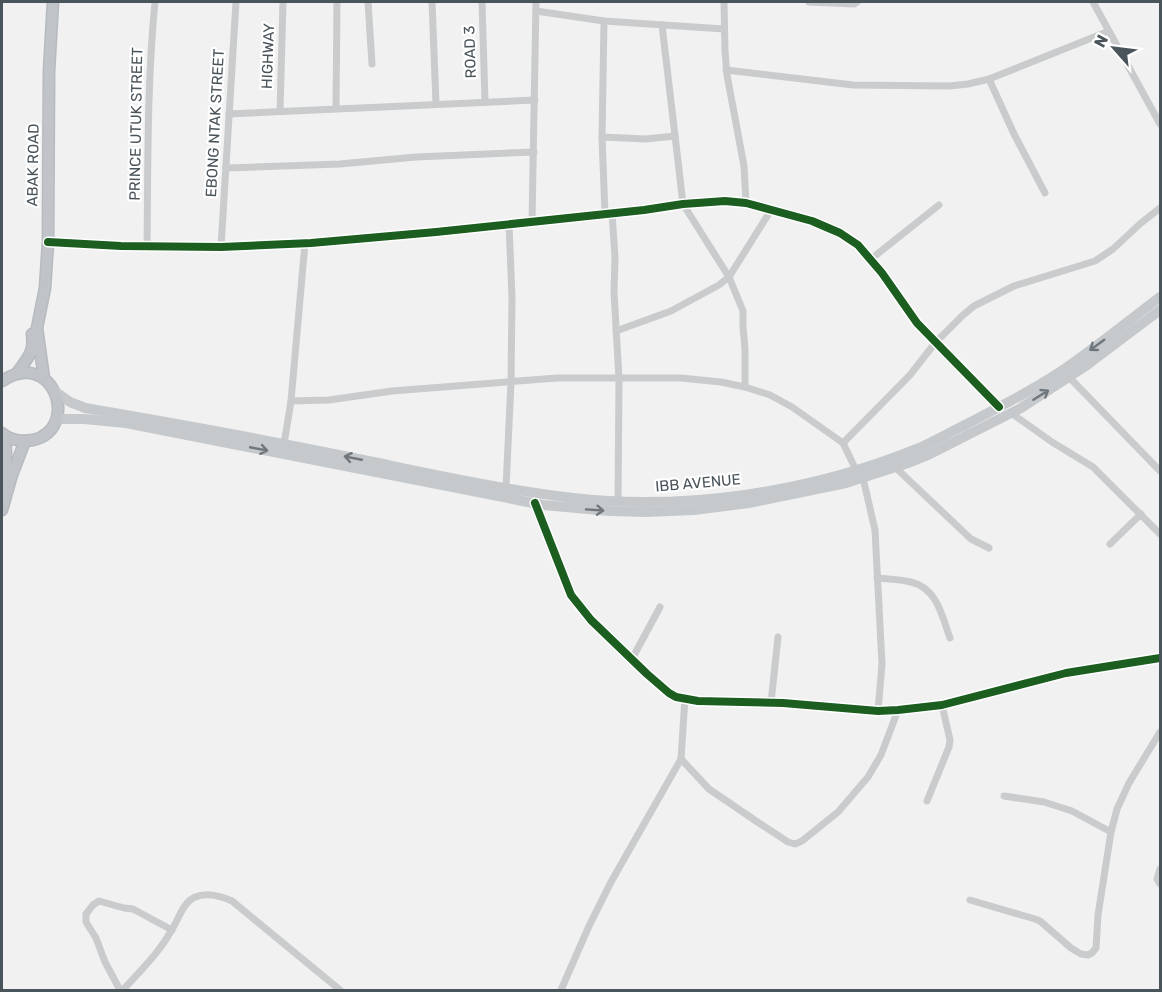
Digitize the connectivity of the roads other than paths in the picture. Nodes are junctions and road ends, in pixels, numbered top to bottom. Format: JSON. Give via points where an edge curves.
{"nodes":[{"id":1,"x":48,"y":2,"type":"edge"},
{"id":2,"x":53,"y":2,"type":"edge"},
{"id":3,"x":155,"y":2,"type":"edge"},
{"id":4,"x":236,"y":2,"type":"edge"},
{"id":5,"x":283,"y":2,"type":"edge"},
{"id":6,"x":337,"y":2,"type":"edge"},
{"id":7,"x":368,"y":2,"type":"edge"},
{"id":8,"x":432,"y":2,"type":"edge"},
{"id":9,"x":482,"y":2,"type":"edge"},
{"id":10,"x":536,"y":2,"type":"edge"},
{"id":11,"x":724,"y":2,"type":"edge"},
{"id":12,"x":809,"y":2,"type":"edge"},
{"id":13,"x":857,"y":2,"type":"edge"},
{"id":14,"x":1093,"y":2,"type":"edge"},
{"id":15,"x":536,"y":11,"type":"junction"},
{"id":16,"x":604,"y":21,"type":"junction"},
{"id":17,"x":662,"y":25,"type":"junction"},
{"id":18,"x":724,"y":29,"type":"junction"},
{"id":19,"x":1108,"y":31,"type":"junction"},
{"id":20,"x":372,"y":64,"type":"dead end"},
{"id":21,"x":726,"y":70,"type":"junction"},
{"id":22,"x":989,"y":79,"type":"junction"},
{"id":23,"x":535,"y":100,"type":"junction"},
{"id":24,"x":485,"y":102,"type":"junction"},
{"id":25,"x":436,"y":104,"type":"junction"},
{"id":26,"x":336,"y":108,"type":"junction"},
{"id":27,"x":280,"y":111,"type":"junction"},
{"id":28,"x":229,"y":114,"type":"junction"},
{"id":29,"x":1161,"y":124,"type":"edge"},
{"id":30,"x":675,"y":136,"type":"junction"},
{"id":31,"x":602,"y":137,"type":"junction"},
{"id":32,"x":534,"y":152,"type":"junction"},
{"id":33,"x":226,"y":168,"type":"junction"},
{"id":34,"x":1045,"y":193,"type":"dead end"},
{"id":35,"x":746,"y":203,"type":"junction"},
{"id":36,"x":683,"y":204,"type":"junction"},
{"id":37,"x":939,"y":205,"type":"dead end"},
{"id":38,"x":1161,"y":208,"type":"edge"},
{"id":39,"x":771,"y":210,"type":"junction"},
{"id":40,"x":609,"y":214,"type":"junction"},
{"id":41,"x":532,"y":222,"type":"junction"},
{"id":42,"x":509,"y":224,"type":"junction"},
{"id":43,"x":48,"y":242,"type":"junction"},
{"id":44,"x":305,"y":243,"type":"junction"},
{"id":45,"x":147,"y":246,"type":"junction"},
{"id":46,"x":221,"y":247,"type":"junction"},
{"id":47,"x":871,"y":259,"type":"junction"},
{"id":48,"x":729,"y":277,"type":"junction"},
{"id":49,"x":1161,"y":297,"type":"edge"},
{"id":50,"x":1161,"y":310,"type":"edge"},
{"id":51,"x":34,"y":327,"type":"junction"},
{"id":52,"x":616,"y":331,"type":"junction"},
{"id":53,"x":935,"y":343,"type":"junction"},
{"id":54,"x":17,"y":373,"type":"junction"},
{"id":55,"x":1069,"y":377,"type":"junction"},
{"id":56,"x":44,"y":378,"type":"junction"},
{"id":57,"x":619,"y":379,"type":"junction"},
{"id":58,"x":2,"y":381,"type":"edge"},
{"id":59,"x":511,"y":382,"type":"junction"},
{"id":60,"x":745,"y":387,"type":"junction"},
{"id":61,"x":56,"y":392,"type":"junction"},
{"id":62,"x":291,"y":401,"type":"junction"},
{"id":63,"x":999,"y":407,"type":"junction"},
{"id":64,"x":1011,"y":413,"type":"junction"},
{"id":65,"x":56,"y":419,"type":"junction"},
{"id":66,"x":3,"y":434,"type":"edge"},
{"id":67,"x":25,"y":441,"type":"junction"},
{"id":68,"x":843,"y":443,"type":"junction"},
{"id":69,"x":284,"y":444,"type":"junction"},
{"id":70,"x":895,"y":467,"type":"junction"},
{"id":71,"x":1161,"y":471,"type":"edge"},
{"id":72,"x":859,"y":474,"type":"junction"},
{"id":73,"x":2,"y":484,"type":"edge"},
{"id":74,"x":506,"y":488,"type":"junction"},
{"id":75,"x":618,"y":501,"type":"junction"},
{"id":76,"x":535,"y":503,"type":"junction"},
{"id":77,"x":2,"y":510,"type":"edge"},
{"id":78,"x":1141,"y":514,"type":"junction"},
{"id":79,"x":1161,"y":534,"type":"edge"},
{"id":80,"x":1110,"y":544,"type":"dead end"},
{"id":81,"x":989,"y":548,"type":"dead end"},
{"id":82,"x":878,"y":578,"type":"junction"},
{"id":83,"x":660,"y":607,"type":"dead end"},
{"id":84,"x":778,"y":637,"type":"dead end"},
{"id":85,"x":950,"y":638,"type":"dead end"},
{"id":86,"x":1161,"y":658,"type":"edge"},
{"id":87,"x":632,"y":659,"type":"junction"},
{"id":88,"x":684,"y":698,"type":"junction"},
{"id":89,"x":771,"y":703,"type":"junction"},
{"id":90,"x":942,"y":705,"type":"junction"},
{"id":91,"x":898,"y":710,"type":"junction"},
{"id":92,"x":878,"y":711,"type":"junction"},
{"id":93,"x":1161,"y":732,"type":"edge"},
{"id":94,"x":681,"y":759,"type":"junction"},
{"id":95,"x":1004,"y":796,"type":"dead end"},
{"id":96,"x":927,"y":801,"type":"dead end"},
{"id":97,"x":1111,"y":832,"type":"junction"},
{"id":98,"x":1161,"y":870,"type":"edge"},
{"id":99,"x":1161,"y":884,"type":"edge"},
{"id":100,"x":970,"y":900,"type":"dead end"},
{"id":101,"x":172,"y":930,"type":"junction"},
{"id":102,"x":122,"y":990,"type":"edge"},
{"id":103,"x":340,"y":990,"type":"edge"},
{"id":104,"x":561,"y":990,"type":"edge"}],
"edges":[{"from":1,"to":51,"type":"highway","name":"ABAK ROAD","via":[[42,78],[40,265]]},
{"from":2,"to":43,"type":"highway","name":"ABAK ROAD"},
{"from":3,"to":45,"type":"street","name":"PRINCE UTUK STREET"},
{"from":4,"to":28,"type":"street","name":"EBONG NTAK STREET"},
{"from":5,"to":27,"type":"street","name":"HIGHWAY"},
{"from":6,"to":26,"type":"street"},
{"from":7,"to":20,"type":"street"},
{"from":8,"to":25,"type":"street"},
{"from":9,"to":24,"type":"street","name":"ROAD 3"},
{"from":10,"to":15,"type":"street"},
{"from":11,"to":18,"type":"street"},
{"from":12,"to":13,"type":"street"},
{"from":14,"to":19,"type":"street"},
{"from":15,"to":16,"type":"street"},
{"from":15,"to":23,"type":"street"},
{"from":16,"to":17,"type":"street"},
{"from":16,"to":31,"type":"street"},
{"from":17,"to":18,"type":"street"},
{"from":17,"to":30,"type":"street"},
{"from":18,"to":21,"type":"street"},
{"from":19,"to":22,"type":"street"},
{"from":19,"to":29,"type":"street"},
{"from":21,"to":22,"type":"street","via":[[853,85],[949,86]]},
{"from":21,"to":35,"type":"street","via":[[744,166]]},
{"from":22,"to":34,"type":"street"},
{"from":23,"to":24,"type":"street"},
{"from":23,"to":32,"type":"street"},
{"from":24,"to":25,"type":"street"},
{"from":25,"to":26,"type":"street"},
{"from":26,"to":27,"type":"street"},
{"from":27,"to":28,"type":"street"},
{"from":28,"to":33,"type":"street","name":"EBONG NTAK STREET"},
{"from":30,"to":31,"type":"street"},
{"from":30,"to":36,"type":"street"},
{"from":31,"to":40,"type":"street"},
{"from":32,"to":33,"type":"street"},
{"from":32,"to":41,"type":"street"},
{"from":33,"to":46,"type":"street","name":"EBONG NTAK STREET"},
{"from":35,"to":36,"type":"street"},
{"from":35,"to":39,"type":"street"},
{"from":36,"to":40,"type":"street"},
{"from":36,"to":48,"type":"street"},
{"from":37,"to":47,"type":"street"},
{"from":38,"to":53,"type":"street","via":[[1095,261],[1014,286],[974,306]]},
{"from":39,"to":47,"type":"street","via":[[840,233]]},
{"from":39,"to":48,"type":"street"},
{"from":40,"to":41,"type":"street"},
{"from":40,"to":52,"type":"street","via":[[615,257]]},
{"from":41,"to":42,"type":"street"},
{"from":42,"to":44,"type":"street"},
{"from":42,"to":59,"type":"street"},
{"from":43,"to":45,"type":"street"},
{"from":43,"to":51,"type":"highway","name":"ABAK ROAD","via":[[45,288]]},
{"from":44,"to":46,"type":"street"},
{"from":44,"to":62,"type":"street"},
{"from":45,"to":46,"type":"street"},
{"from":47,"to":53,"type":"street"},
{"from":48,"to":52,"type":"street","via":[[671,311]]},
{"from":48,"to":60,"type":"street","via":[[743,311]]},
{"from":49,"to":63,"type":"main road","name":"IBB AVENUE","one_way":true,"via":[[1059,372]]},
{"from":50,"to":55,"type":"main road"},
{"from":51,"to":54,"type":"highway","via":[[34,344]]},
{"from":51,"to":56,"type":"highway"},
{"from":52,"to":57,"type":"street"},
{"from":53,"to":63,"type":"street"},
{"from":53,"to":68,"type":"street","via":[[910,375]]},
{"from":54,"to":56,"type":"highway"},
{"from":54,"to":58,"type":"highway"},
{"from":64,"to":55,"type":"main road","one_way":true},
{"from":55,"to":71,"type":"street"},
{"from":56,"to":61,"type":"highway"},
{"from":57,"to":59,"type":"street"},
{"from":57,"to":60,"type":"street","via":[[681,378]]},
{"from":57,"to":75,"type":"street"},
{"from":59,"to":62,"type":"street"},
{"from":59,"to":74,"type":"street"},
{"from":60,"to":68,"type":"street","via":[[792,407]]},
{"from":61,"to":65,"type":"highway"},
{"from":61,"to":69,"type":"main road","name":"IBB AVENUE","via":[[85,408]]},
{"from":62,"to":69,"type":"street"},
{"from":63,"to":72,"type":"main road","name":"IBB AVENUE"},
{"from":64,"to":70,"type":"main road"},
{"from":64,"to":78,"type":"street","via":[[1093,468]]},
{"from":65,"to":67,"type":"highway","via":[[38,439]]},
{"from":65,"to":76,"type":"main road","one_way":true,"via":[[126,423]]},
{"from":66,"to":67,"type":"highway"},
{"from":66,"to":73,"type":"highway","via":[[7,447]]},
{"from":67,"to":77,"type":"highway"},
{"from":68,"to":72,"type":"street"},
{"from":74,"to":69,"type":"main road","name":"IBB AVENUE","one_way":true},
{"from":70,"to":72,"type":"main road"},
{"from":70,"to":81,"type":"street","via":[[971,539]]},
{"from":72,"to":75,"type":"main road","name":"IBB AVENUE","via":[[759,493],[676,501]]},
{"from":76,"to":72,"type":"main road","one_way":true,"via":[[610,511],[694,510],[827,488]]},
{"from":72,"to":82,"type":"street","via":[[875,530]]},
{"from":74,"to":75,"type":"main road","name":"IBB AVENUE"},
{"from":76,"to":87,"type":"street","via":[[571,595]]},
{"from":78,"to":79,"type":"street"},
{"from":78,"to":80,"type":"street"},
{"from":82,"to":85,"type":"street","via":[[911,582],[931,593]]},
{"from":82,"to":92,"type":"street","via":[[882,664]]},
{"from":83,"to":87,"type":"street"},
{"from":84,"to":89,"type":"street"},
{"from":86,"to":90,"type":"street","via":[[1066,673]]},
{"from":87,"to":88,"type":"street","via":[[669,693]]},
{"from":88,"to":89,"type":"street"},
{"from":88,"to":94,"type":"street"},
{"from":89,"to":92,"type":"street"},
{"from":90,"to":91,"type":"street"},
{"from":90,"to":96,"type":"street","via":[[949,747]]},
{"from":91,"to":92,"type":"street"},
{"from":91,"to":94,"type":"street","via":[[868,777],[838,813],[795,844],[709,789]]},
{"from":93,"to":97,"type":"street","via":[[1129,783]]},
{"from":94,"to":104,"type":"street","via":[[611,882]]},
{"from":95,"to":97,"type":"street","via":[[1072,811]]},
{"from":97,"to":100,"type":"street","via":[[1096,948],[1088,955],[1071,948],[1040,921]]},
{"from":98,"to":99,"type":"street","via":[[1157,879]]},
{"from":101,"to":102,"type":"street"},
{"from":101,"to":102,"type":"street","via":[[133,909],[99,901],[93,905],[86,914],[86,922]]},
{"from":101,"to":103,"type":"street","via":[[194,897],[223,897]]}]}
